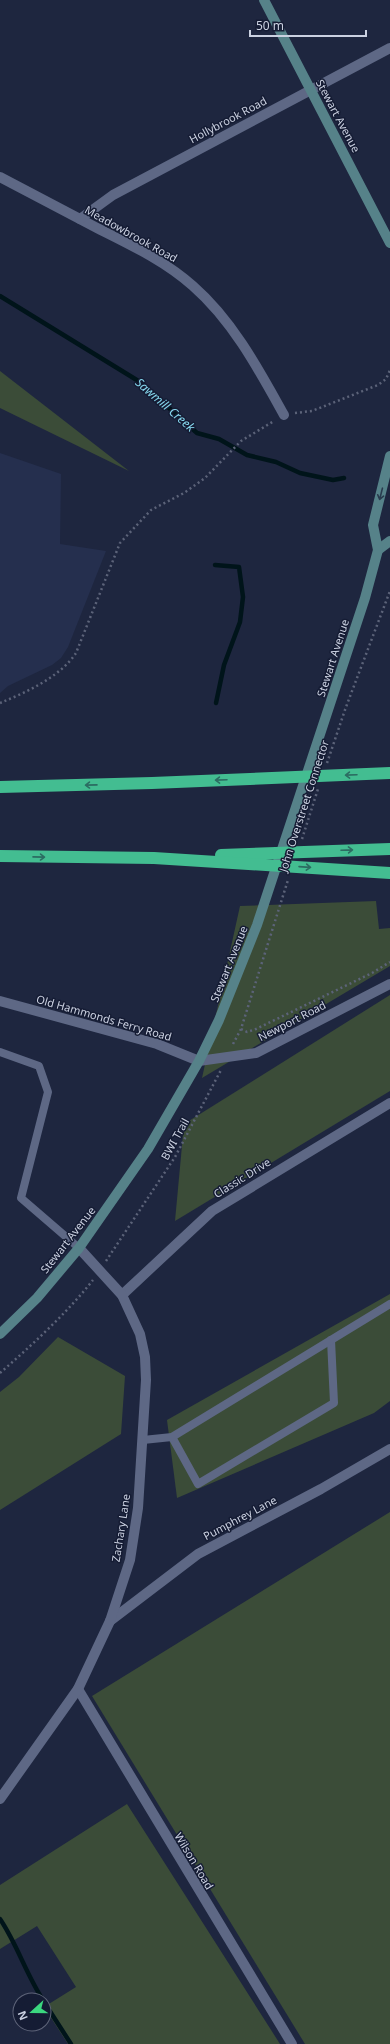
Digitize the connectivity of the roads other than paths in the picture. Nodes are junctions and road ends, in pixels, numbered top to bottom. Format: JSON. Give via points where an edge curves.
{"nodes":[{"id":1,"x":264,"y":0,"type":"edge"},
{"id":2,"x":390,"y":48,"type":"edge"},
{"id":3,"x":311,"y":90,"type":"junction"},
{"id":4,"x":0,"y":177,"type":"edge"},
{"id":5,"x":80,"y":219,"type":"junction"},
{"id":6,"x":390,"y":243,"type":"edge"},
{"id":7,"x":284,"y":415,"type":"road end"},
{"id":8,"x":390,"y":456,"type":"edge"},
{"id":9,"x":390,"y":541,"type":"edge"},
{"id":10,"x":378,"y":550,"type":"junction"},
{"id":11,"x":390,"y":773,"type":"edge"},
{"id":12,"x":0,"y":787,"type":"edge"},
{"id":13,"x":390,"y":849,"type":"edge"},
{"id":14,"x":0,"y":856,"type":"edge"},
{"id":15,"x":154,"y":858,"type":"junction"},
{"id":16,"x":390,"y":873,"type":"edge"},
{"id":17,"x":390,"y":984,"type":"edge"},
{"id":18,"x":0,"y":1001,"type":"edge"},
{"id":19,"x":0,"y":1052,"type":"edge"},
{"id":20,"x":199,"y":1061,"type":"junction"},
{"id":21,"x":390,"y":1103,"type":"edge"},
{"id":22,"x":79,"y":1248,"type":"junction"},
{"id":23,"x":122,"y":1295,"type":"junction"},
{"id":24,"x":390,"y":1304,"type":"edge"},
{"id":25,"x":0,"y":1334,"type":"edge"},
{"id":26,"x":331,"y":1340,"type":"junction"},
{"id":27,"x":172,"y":1437,"type":"junction"},
{"id":28,"x":143,"y":1440,"type":"junction"},
{"id":29,"x":390,"y":1449,"type":"edge"},
{"id":30,"x":110,"y":1621,"type":"junction"},
{"id":31,"x":78,"y":1689,"type":"junction"},
{"id":32,"x":0,"y":1799,"type":"edge"},
{"id":33,"x":292,"y":2044,"type":"edge"}],
"edges":[{"from":1,"to":3,"type":"street","name":"Stewart Avenue"},
{"from":2,"to":3,"type":"street","name":"Hollybrook Road"},
{"from":3,"to":5,"type":"street","name":"Hollybrook Road","via":[[113,194]]},
{"from":3,"to":6,"type":"street","name":"Stewart Avenue"},
{"from":4,"to":5,"type":"street","name":"Meadowbrook Road"},
{"from":5,"to":7,"type":"street","name":"Meadowbrook Road","via":[[159,261],[194,286],[210,302],[245,350]]},
{"from":8,"to":10,"type":"street","name":"Stewart Avenue","one_way":true,"via":[[373,525]]},
{"from":9,"to":10,"type":"street"},
{"from":10,"to":20,"type":"street","name":"Stewart Avenue","via":[[365,598],[257,925],[219,1020]]},
{"from":11,"to":12,"type":"highway","one_way":true},
{"from":15,"to":13,"type":"highway","one_way":true},
{"from":14,"to":15,"type":"highway","one_way":true},
{"from":15,"to":16,"type":"highway","one_way":true},
{"from":17,"to":20,"type":"street","name":"Newport Road","via":[[256,1053]]},
{"from":18,"to":20,"type":"street","name":"Old Hammonds Ferry Road","via":[[157,1044]]},
{"from":19,"to":22,"type":"lane","via":[[39,1066],[48,1092],[21,1198]]},
{"from":20,"to":22,"type":"street","name":"Stewart Avenue","via":[[148,1149]]},
{"from":21,"to":23,"type":"street","name":"Classic Drive","via":[[212,1211]]},
{"from":22,"to":23,"type":"street","name":"Zachary Lane"},
{"from":22,"to":25,"type":"street","name":"Stewart Avenue","via":[[37,1298]]},
{"from":23,"to":28,"type":"street","name":"Zachary Lane","via":[[140,1334],[145,1357]]},
{"from":24,"to":26,"type":"lane"},
{"from":26,"to":27,"type":"lane"},
{"from":26,"to":27,"type":"lane","via":[[334,1403],[198,1484]]},
{"from":27,"to":28,"type":"lane"},
{"from":28,"to":30,"type":"street","name":"Zachary Lane","via":[[138,1508],[130,1560]]},
{"from":29,"to":30,"type":"street","name":"Pumphrey Lane","via":[[198,1554]]},
{"from":30,"to":31,"type":"street","name":"Zachary Lane"},
{"from":31,"to":32,"type":"street","name":"Zachary Lane"},
{"from":31,"to":33,"type":"street","name":"Wilson Road"}]}
